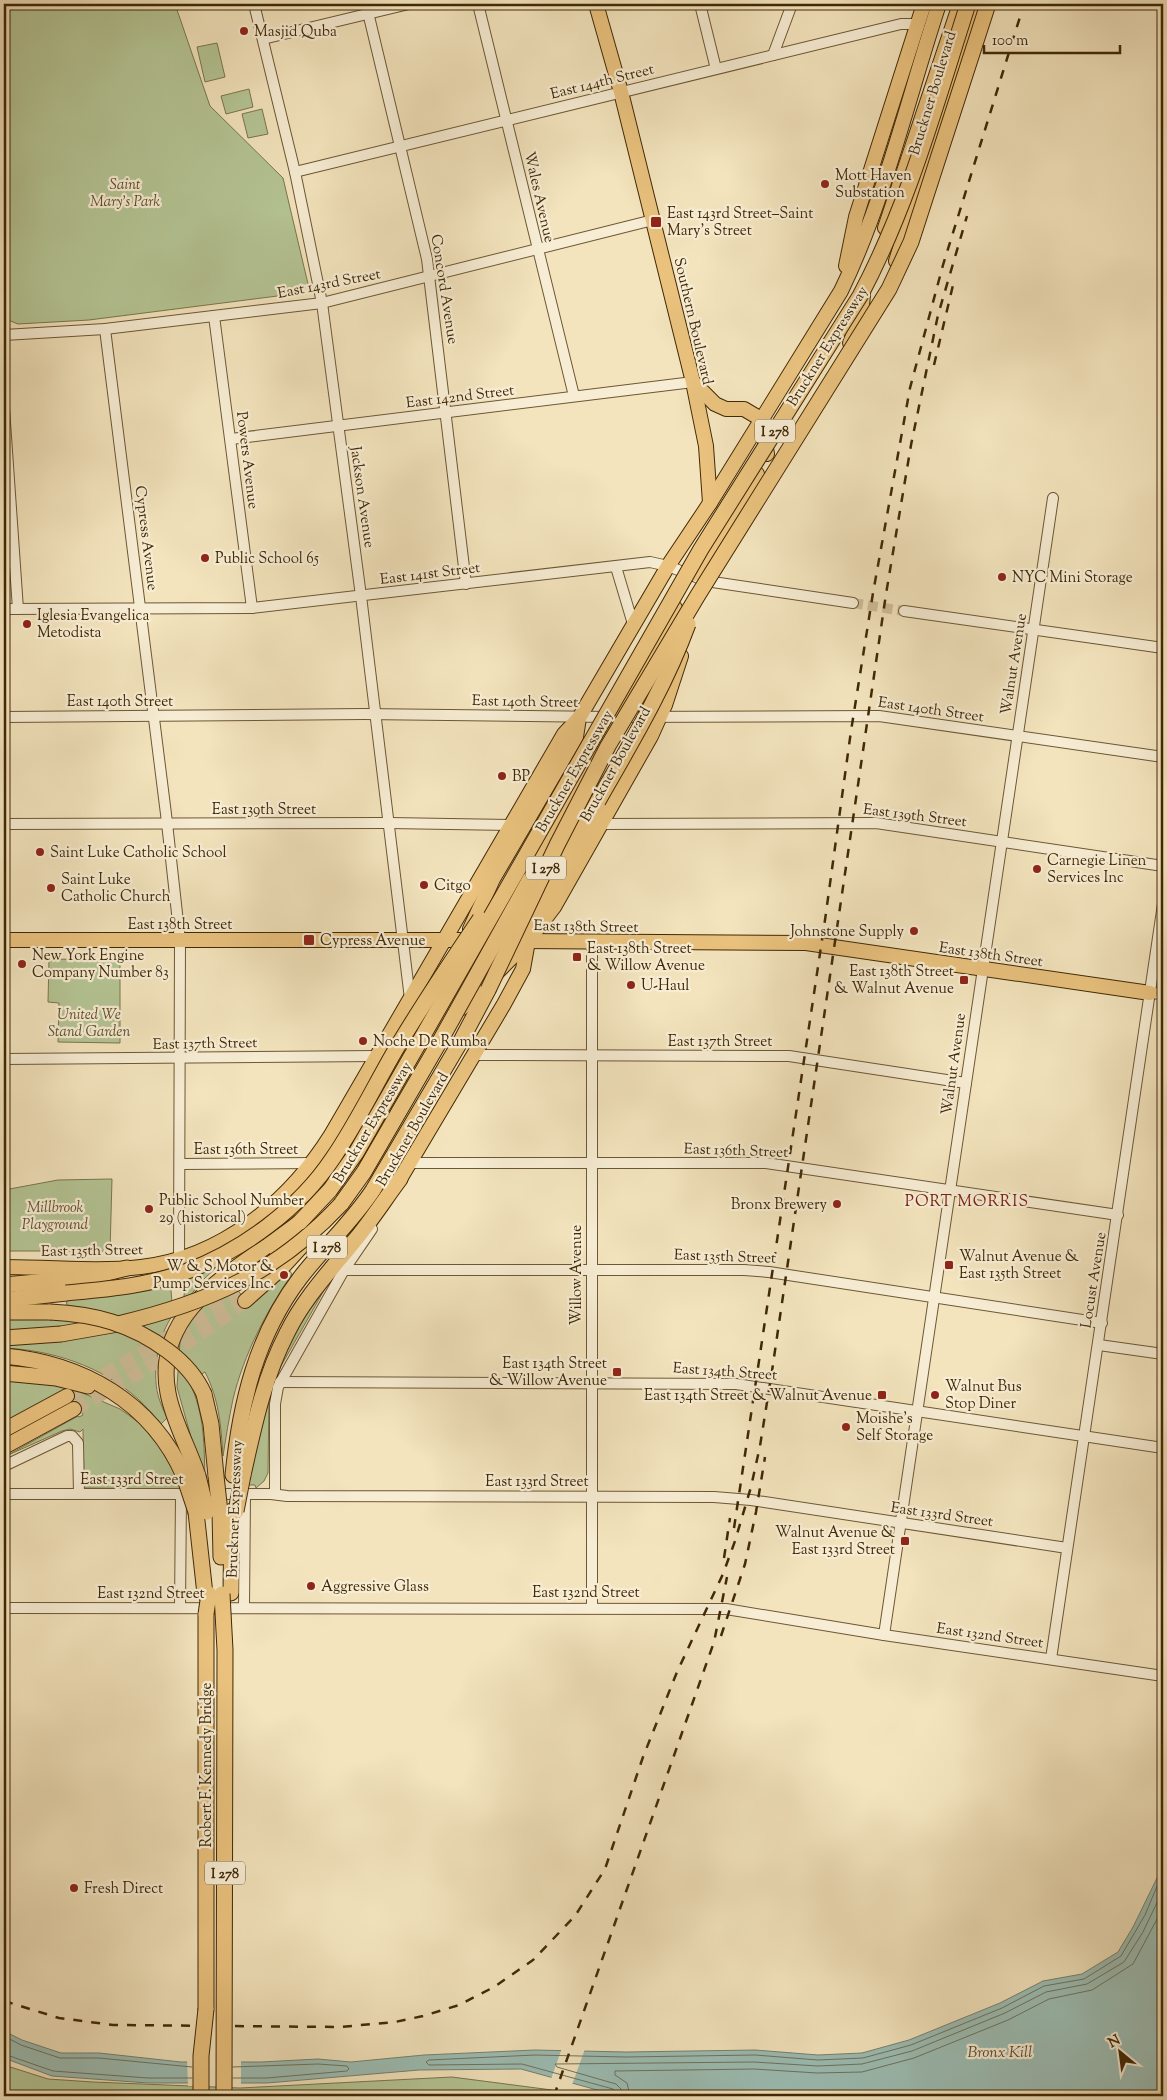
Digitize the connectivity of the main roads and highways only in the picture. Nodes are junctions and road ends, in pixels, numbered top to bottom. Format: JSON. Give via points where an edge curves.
{"nodes":[{"id":1,"x":596,"y":4,"type":"edge"},
{"id":2,"x":924,"y":4,"type":"edge"},
{"id":3,"x":939,"y":4,"type":"edge"},
{"id":4,"x":960,"y":4,"type":"edge"},
{"id":5,"x":968,"y":4,"type":"edge"},
{"id":6,"x":976,"y":4,"type":"edge"},
{"id":7,"x":988,"y":4,"type":"edge"},
{"id":8,"x":955,"y":74,"type":"junction"},
{"id":9,"x":917,"y":132,"type":"junction"},
{"id":10,"x":841,"y":291,"type":"junction"},
{"id":11,"x":863,"y":295,"type":"junction"},
{"id":12,"x":848,"y":348,"type":"junction"},
{"id":13,"x":693,"y":382,"type":"junction"},
{"id":14,"x":761,"y":419,"type":"junction"},
{"id":15,"x":767,"y":457,"type":"junction"},
{"id":16,"x":710,"y":503,"type":"junction"},
{"id":17,"x":699,"y":584,"type":"junction"},
{"id":18,"x":608,"y":746,"type":"junction"},
{"id":19,"x":524,"y":830,"type":"junction"},
{"id":20,"x":445,"y":938,"type":"junction"},
{"id":21,"x":466,"y":939,"type":"junction"},
{"id":22,"x":4,"y":940,"type":"edge"},
{"id":23,"x":489,"y":940,"type":"junction"},
{"id":24,"x":528,"y":941,"type":"junction"},
{"id":25,"x":1157,"y":994,"type":"edge"},
{"id":26,"x":440,"y":1030,"type":"junction"},
{"id":27,"x":400,"y":1179,"type":"joint"},
{"id":28,"x":179,"y":1259,"type":"joint"},
{"id":29,"x":4,"y":1267,"type":"edge"},
{"id":30,"x":127,"y":1268,"type":"junction"},
{"id":31,"x":4,"y":1285,"type":"edge"},
{"id":32,"x":4,"y":1300,"type":"edge"},
{"id":33,"x":4,"y":1312,"type":"edge"},
{"id":34,"x":4,"y":1338,"type":"edge"},
{"id":35,"x":4,"y":1356,"type":"edge"},
{"id":36,"x":4,"y":1373,"type":"edge"},
{"id":37,"x":67,"y":1396,"type":"tunnel mouth"},
{"id":38,"x":130,"y":1403,"type":"junction"},
{"id":39,"x":74,"y":1409,"type":"tunnel mouth"},
{"id":40,"x":4,"y":1430,"type":"edge"},
{"id":41,"x":4,"y":1447,"type":"edge"},
{"id":42,"x":238,"y":1475,"type":"junction"},
{"id":43,"x":191,"y":1476,"type":"junction"},
{"id":44,"x":218,"y":1511,"type":"junction"},
{"id":45,"x":217,"y":1594,"type":"junction"},
{"id":46,"x":206,"y":2009,"type":"junction"},
{"id":47,"x":201,"y":2096,"type":"edge"},
{"id":48,"x":210,"y":2096,"type":"edge"},
{"id":49,"x":224,"y":2096,"type":"edge"}],
"edges":[{"from":1,"to":13,"type":"main road","name":"Southern Boulevard"},
{"from":2,"to":10,"type":"main road","name":"Bruckner Boulevard","via":[[856,216]]},
{"from":3,"to":10,"type":"main road","name":"Bruckner Boulevard","via":[[869,222]]},
{"from":4,"to":9,"type":"main road","name":"Bruckner Boulevard"},
{"from":5,"to":19,"type":"highway","name":"Bruckner Expressway","number":"I 278","bridge":true,"via":[[900,208],[874,269]]},
{"from":6,"to":8,"type":"main road","name":"Bruckner Boulevard"},
{"from":7,"to":17,"type":"highway","name":"Bruckner Expressway","number":"I 278","bridge":true,"via":[[911,242],[899,268],[875,313]]},
{"from":8,"to":9,"type":"main road"},
{"from":8,"to":12,"type":"main road","name":"Bruckner Boulevard","via":[[894,265],[879,298]]},
{"from":9,"to":11,"type":"main road","name":"Bruckner Boulevard"},
{"from":10,"to":14,"type":"main road","name":"Bruckner Boulevard"},
{"from":11,"to":12,"type":"main road","via":[[862,315]]},
{"from":11,"to":15,"type":"main road","name":"Bruckner Boulevard","via":[[847,330]]},
{"from":12,"to":17,"type":"main road","name":"Bruckner Boulevard"},
{"from":13,"to":14,"type":"main road","via":[[714,404],[726,409],[744,409]]},
{"from":13,"to":16,"type":"main road","name":"Southern Boulevard","via":[[706,446]]},
{"from":14,"to":15,"type":"main road"},
{"from":14,"to":16,"type":"main road","name":"Bruckner Boulevard"},
{"from":15,"to":17,"type":"main road","name":"Bruckner Boulevard"},
{"from":16,"to":19,"type":"main road","name":"Bruckner Boulevard","via":[[668,566],[579,718],[576,737]]},
{"from":17,"to":18,"type":"highway","name":"Bruckner Expressway","number":"I 278","bridge":true},
{"from":17,"to":23,"type":"main road","name":"Bruckner Boulevard","via":[[616,717]]},
{"from":17,"to":24,"type":"highway","bridge":true,"via":[[678,651],[655,701],[527,928]]},
{"from":17,"to":24,"type":"main road","name":"Bruckner Boulevard","via":[[660,718],[554,907]]},
{"from":18,"to":34,"type":"highway","bridge":true,"via":[[576,796],[364,1172],[325,1220],[268,1265],[241,1282],[199,1300],[99,1328]]},
{"from":18,"to":42,"type":"highway","name":"Bruckner Expressway","number":"I 278","bridge":true,"via":[[462,1039],[374,1190],[299,1280],[266,1335],[253,1365],[237,1430]]},
{"from":19,"to":20,"type":"main road","name":"Bruckner Boulevard"},
{"from":19,"to":21,"type":"main road","name":"Bruckner Boulevard","via":[[493,879]]},
{"from":19,"to":32,"type":"highway","bridge":true,"via":[[333,1159],[290,1207],[240,1245],[185,1272],[132,1286]]},
{"from":19,"to":43,"type":"highway","name":"Bruckner Expressway","number":"I 278","bridge":true,"via":[[473,950],[338,1180],[300,1222],[199,1297],[179,1327],[167,1369],[169,1399]]},
{"from":20,"to":21,"type":"main road","name":"East 138th Street"},
{"from":20,"to":22,"type":"main road","name":"East 138th Street"},
{"from":20,"to":28,"type":"main road","name":"Bruckner Boulevard","via":[[312,1163],[260,1216],[217,1243]]},
{"from":21,"to":23,"type":"main road","name":"East 138th Street"},
{"from":21,"to":26,"type":"main road","name":"Bruckner Boulevard","via":[[432,1017],[342,1177],[327,1199],[241,1296],[282,1268],[346,1190]]},
{"from":23,"to":24,"type":"main road","name":"East 138th Street"},
{"from":23,"to":26,"type":"main road","name":"Bruckner Boulevard"},
{"from":24,"to":25,"type":"main road","name":"East 138th Street","via":[[806,943]]},
{"from":24,"to":26,"type":"main road"},
{"from":24,"to":27,"type":"main road","name":"Bruckner Boulevard","via":[[523,969]]},
{"from":27,"to":42,"type":"highway","via":[[312,1291],[287,1332],[269,1373]]},
{"from":28,"to":30,"type":"main road","name":"East 135th Street"},
{"from":29,"to":30,"type":"main road","name":"East 135th Street"},
{"from":30,"to":31,"type":"highway","via":[[90,1277]]},
{"from":33,"to":44,"type":"highway","bridge":true,"via":[[50,1312],[105,1318],[138,1332],[185,1365],[204,1394],[211,1424]]},
{"from":35,"to":38,"type":"highway","via":[[66,1368],[97,1382]]},
{"from":36,"to":38,"type":"highway","via":[[64,1379]]},
{"from":37,"to":40,"type":"main road"},
{"from":38,"to":43,"type":"highway","via":[[164,1439]]},
{"from":39,"to":41,"type":"main road"},
{"from":42,"to":44,"type":"highway","name":"Bruckner Expressway","number":"I 278"},
{"from":43,"to":44,"type":"highway","bridge":true},
{"from":44,"to":45,"type":"highway"},
{"from":44,"to":45,"type":"highway"},
{"from":44,"to":45,"type":"highway","name":"Bruckner Expressway","number":"I 278","via":[[231,1545]]},
{"from":45,"to":46,"type":"highway","name":"Robert F. Kennedy Bridge","number":"I 278","bridge":true,"via":[[206,1614]]},
{"from":45,"to":49,"type":"highway","name":"Robert F. Kennedy Bridge","number":"I 278","bridge":true,"via":[[225,1650]]},
{"from":46,"to":47,"type":"highway","bridge":true},
{"from":46,"to":48,"type":"highway","name":"Robert F. Kennedy Bridge","number":"I 278","bridge":true}]}
